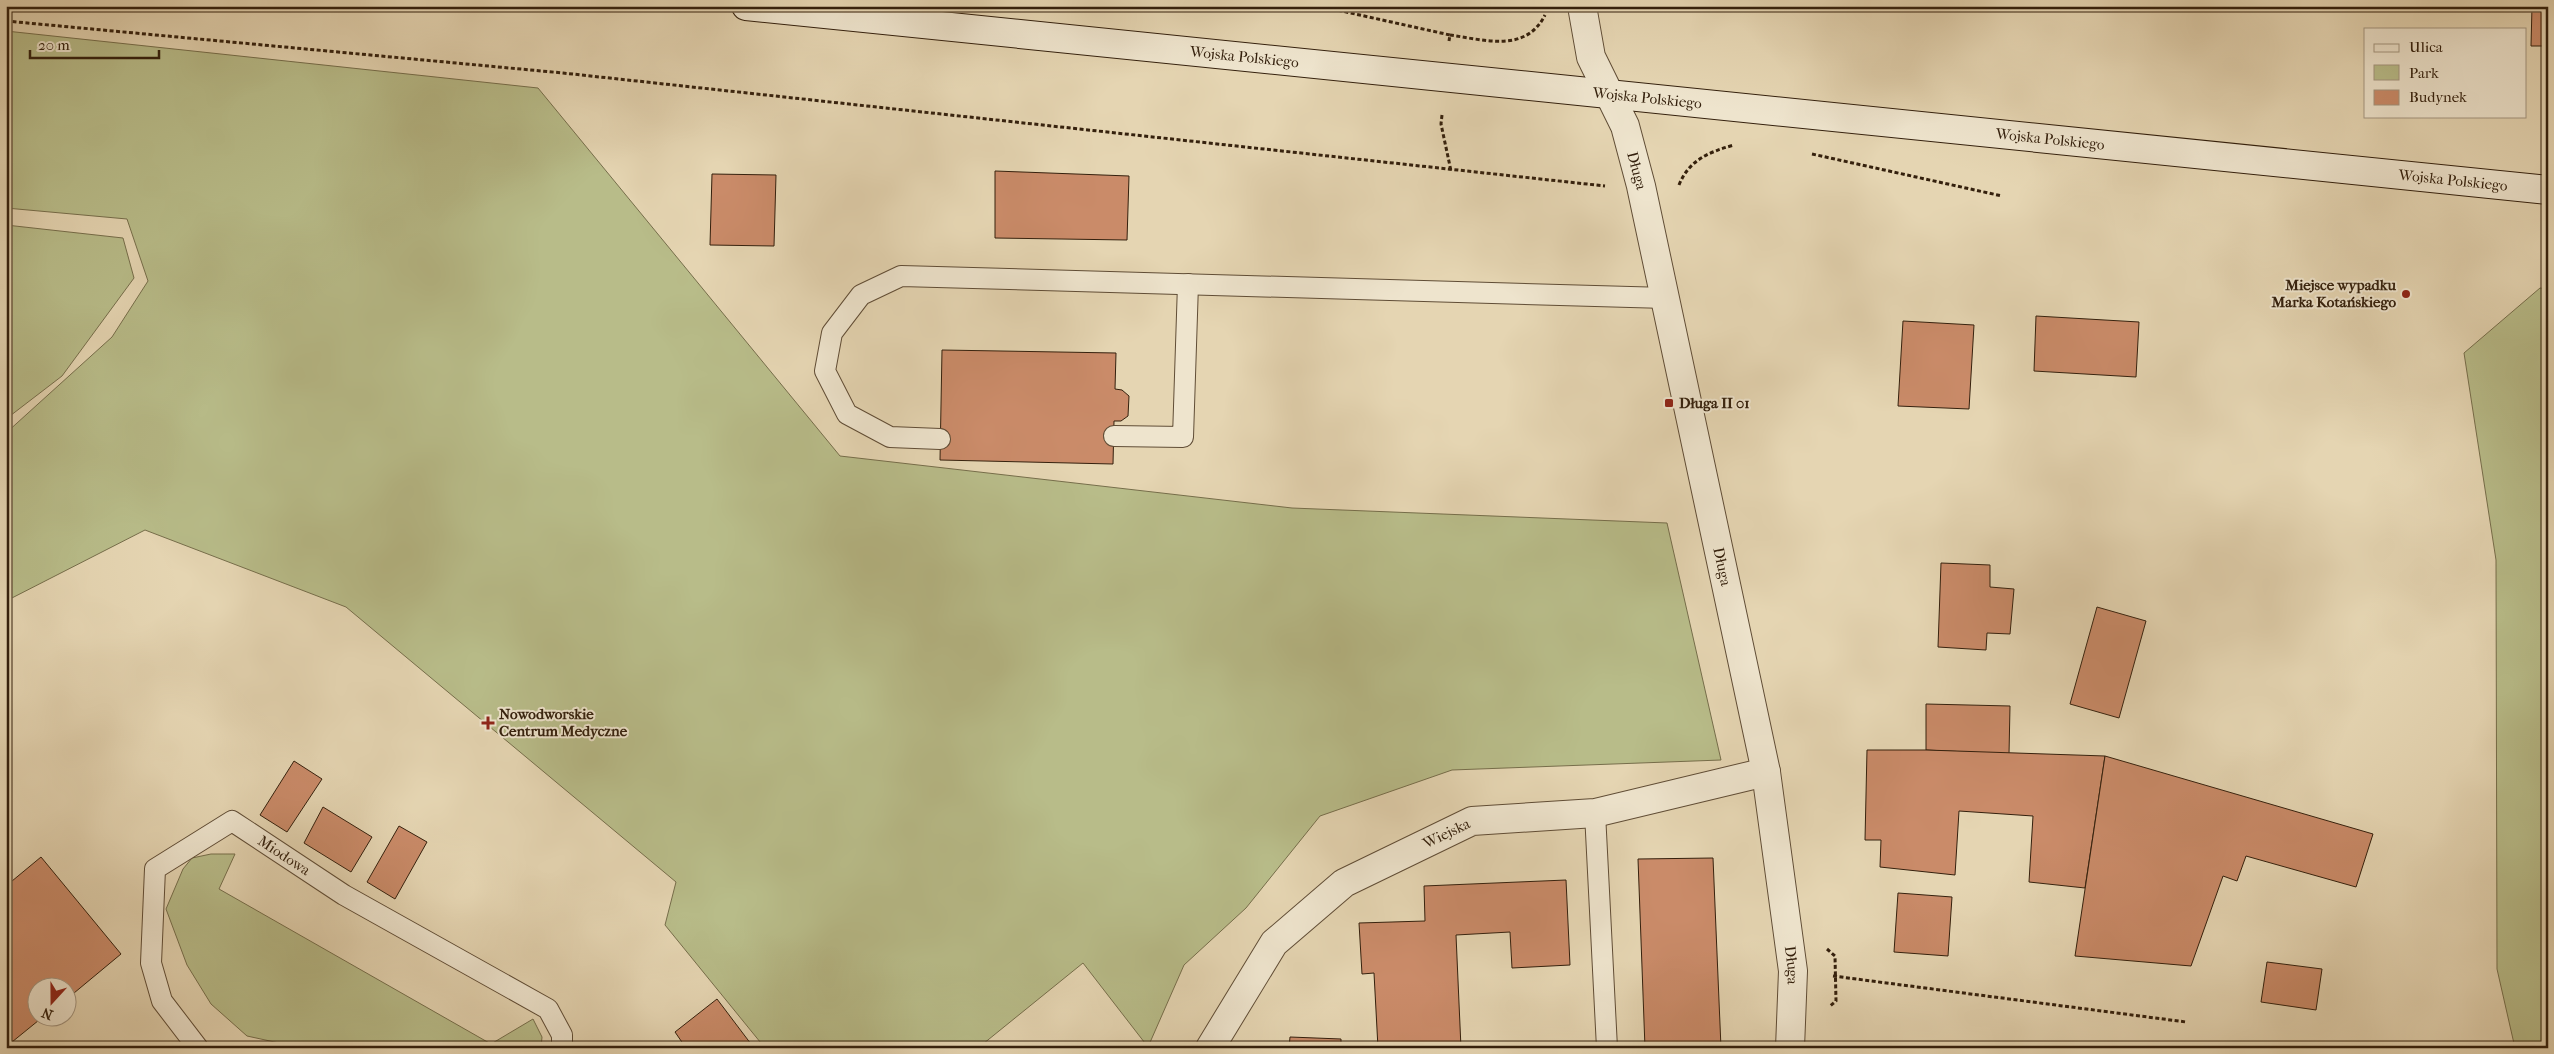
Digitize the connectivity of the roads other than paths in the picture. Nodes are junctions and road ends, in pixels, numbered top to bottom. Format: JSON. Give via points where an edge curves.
{"nodes":[{"id":1,"x":746,"y":6,"type":"edge"},
{"id":2,"x":1582,"y":6,"type":"edge"},
{"id":3,"x":1609,"y":93,"type":"junction"},
{"id":4,"x":2548,"y":190,"type":"edge"},
{"id":5,"x":1188,"y":284,"type":"junction"},
{"id":6,"x":1666,"y":298,"type":"junction"},
{"id":7,"x":1114,"y":436,"type":"dead end"},
{"id":8,"x":940,"y":439,"type":"dead end"},
{"id":9,"x":1766,"y":772,"type":"junction"},
{"id":10,"x":1595,"y":813,"type":"junction"},
{"id":11,"x":198,"y":1048,"type":"edge"},
{"id":12,"x":562,"y":1048,"type":"edge"},
{"id":13,"x":1210,"y":1048,"type":"edge"},
{"id":14,"x":1607,"y":1048,"type":"edge"},
{"id":15,"x":1790,"y":1048,"type":"edge"}],
"edges":[{"from":1,"to":3,"type":"main road","name":"Wojska Polskiego"},
{"from":2,"to":3,"type":"main road","name":"Długa","via":[[1591,56]]},
{"from":3,"to":4,"type":"main road","name":"Wojska Polskiego"},
{"from":3,"to":6,"type":"main road","name":"Długa","via":[[1627,135]]},
{"from":5,"to":6,"type":"lane"},
{"from":5,"to":7,"type":"lane","via":[[1183,437]]},
{"from":5,"to":8,"type":"lane","via":[[901,276],[861,295],[832,333],[825,371],[847,414],[890,437]]},
{"from":6,"to":9,"type":"main road","name":"Długa"},
{"from":9,"to":10,"type":"main road","name":"Wiejska"},
{"from":9,"to":15,"type":"main road","name":"Długa","via":[[1792,971]]},
{"from":10,"to":13,"type":"main road","name":"Wiejska","via":[[1472,820],[1344,883],[1274,943]]},
{"from":10,"to":14,"type":"lane"},
{"from":11,"to":12,"type":"lane","name":"Miodowa","via":[[162,1001],[151,963],[155,869],[232,821],[344,895],[548,1009],[562,1035]]}]}
